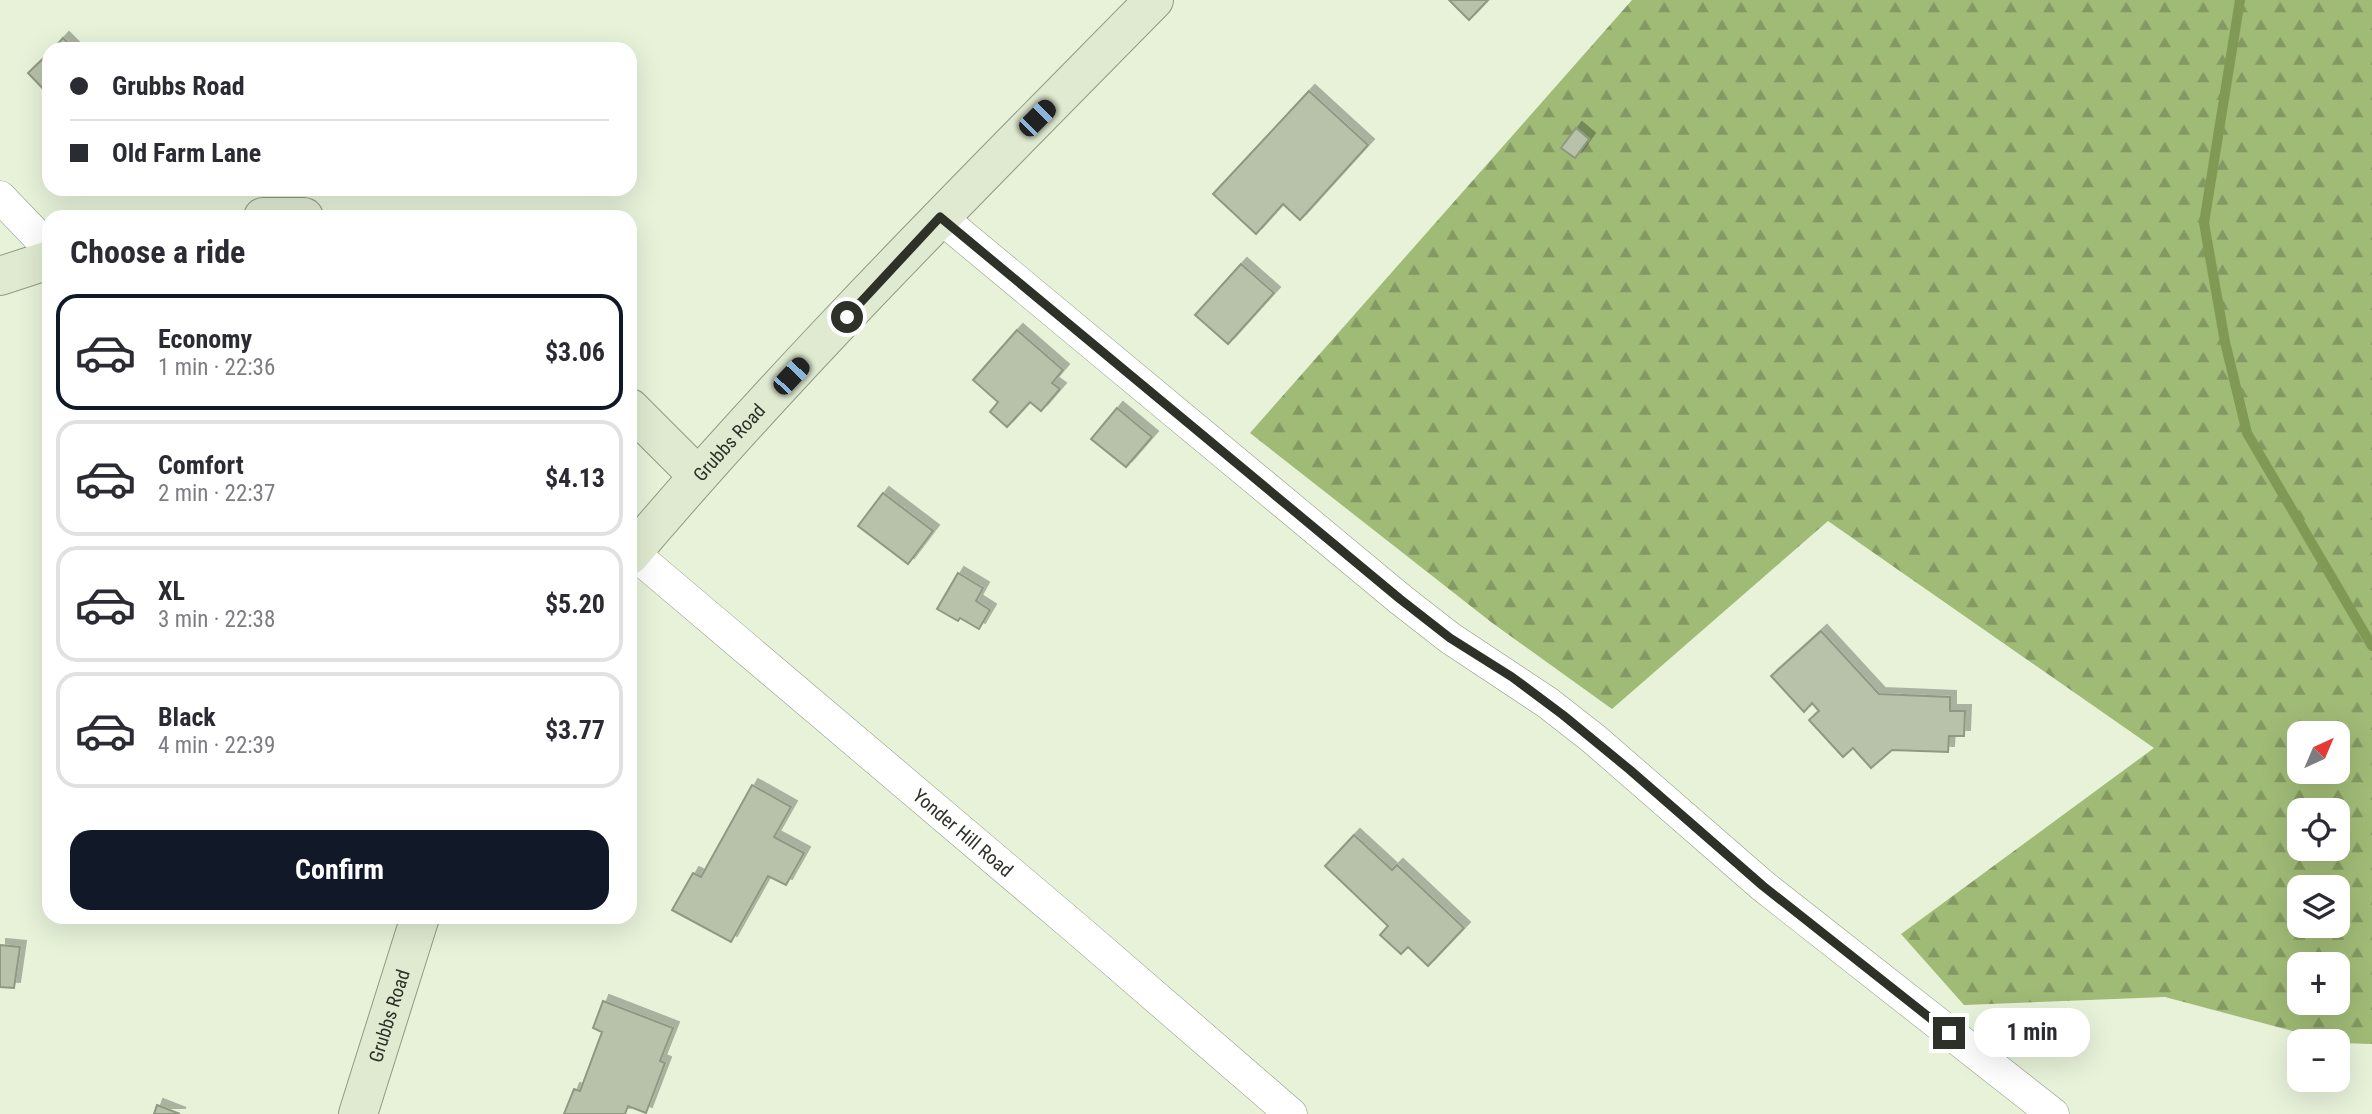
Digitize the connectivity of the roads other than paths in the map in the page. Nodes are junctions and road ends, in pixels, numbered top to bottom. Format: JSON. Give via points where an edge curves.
{"nodes":[{"id":1,"x":1154,"y":0,"type":"edge"},
{"id":2,"x":0,"y":197,"type":"edge"},
{"id":3,"x":940,"y":217,"type":"junction"},
{"id":4,"x":42,"y":241,"type":"edge"},
{"id":5,"x":42,"y":262,"type":"edge"},
{"id":6,"x":0,"y":276,"type":"edge"},
{"id":7,"x":637,"y":415,"type":"edge"},
{"id":8,"x":698,"y":476,"type":"junction"},
{"id":9,"x":637,"y":547,"type":"edge"},
{"id":10,"x":637,"y":559,"type":"edge"},
{"id":11,"x":418,"y":924,"type":"edge"},
{"id":12,"x":358,"y":1114,"type":"edge"},
{"id":13,"x":1291,"y":1114,"type":"edge"},
{"id":14,"x":2053,"y":1114,"type":"edge"}],
"edges":[{"from":1,"to":3,"type":"street","name":"Grubbs Road"},
{"from":2,"to":4,"type":"street"},
{"from":3,"to":8,"type":"street","name":"Grubbs Road"},
{"from":3,"to":14,"type":"street","via":[[1400,599],[1567,717],[1763,886]]},
{"from":5,"to":6,"type":"street"},
{"from":7,"to":8,"type":"street"},
{"from":8,"to":9,"type":"street","name":"Grubbs Road"},
{"from":10,"to":13,"type":"street","name":"Yonder Hill Road"},
{"from":11,"to":12,"type":"street","name":"Grubbs Road"}]}
